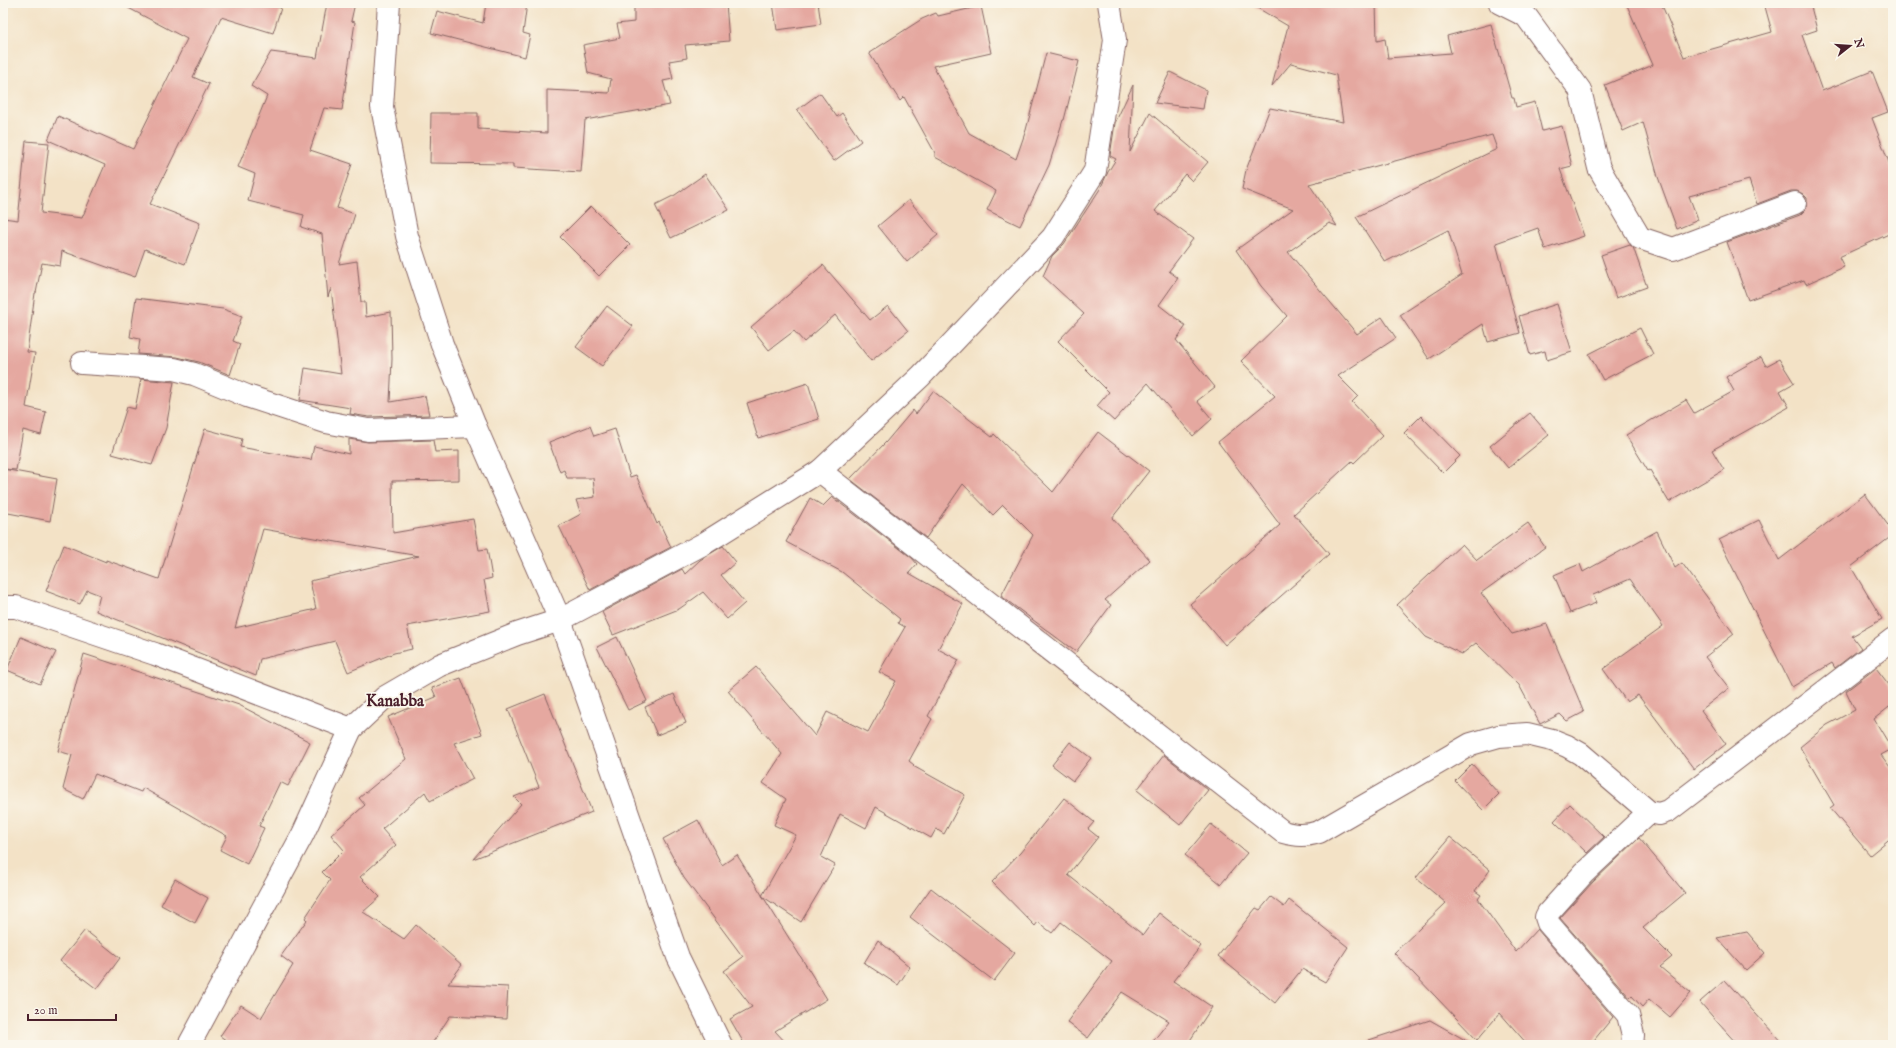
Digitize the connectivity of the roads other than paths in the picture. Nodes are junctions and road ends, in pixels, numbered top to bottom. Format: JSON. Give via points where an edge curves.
{"nodes":[{"id":1,"x":389,"y":3,"type":"edge"},
{"id":2,"x":1109,"y":3,"type":"edge"},
{"id":3,"x":1500,"y":3,"type":"edge"},
{"id":4,"x":1795,"y":202,"type":"dead end"},
{"id":5,"x":82,"y":363,"type":"dead end"},
{"id":6,"x":476,"y":426,"type":"junction"},
{"id":7,"x":820,"y":470,"type":"junction"},
{"id":8,"x":3,"y":607,"type":"edge"},
{"id":9,"x":560,"y":620,"type":"junction"},
{"id":10,"x":1893,"y":639,"type":"edge"},
{"id":11,"x":351,"y":729,"type":"junction"},
{"id":12,"x":1649,"y":812,"type":"junction"},
{"id":13,"x":189,"y":1045,"type":"edge"},
{"id":14,"x":721,"y":1045,"type":"edge"},
{"id":15,"x":1632,"y":1045,"type":"edge"}],
"edges":[{"from":1,"to":6,"type":"street","via":[[382,107],[407,236],[442,344]]},
{"from":2,"to":7,"type":"street","via":[[1115,40],[1095,172],[1053,237],[921,376]]},
{"from":3,"to":4,"type":"street","via":[[1526,16],[1580,90],[1599,168],[1640,238],[1673,250]]},
{"from":5,"to":6,"type":"street","via":[[174,369],[326,422],[368,430]]},
{"from":6,"to":9,"type":"street"},
{"from":7,"to":9,"type":"street","via":[[705,543]]},
{"from":7,"to":12,"type":"street","via":[[1283,832],[1307,836],[1319,832],[1471,744],[1499,736],[1527,734],[1552,740],[1581,754]]},
{"from":8,"to":11,"type":"street","via":[[16,607],[155,654]]},
{"from":9,"to":11,"type":"street","via":[[440,665],[385,697]]},
{"from":9,"to":14,"type":"street","via":[[678,957]]},
{"from":10,"to":12,"type":"street","via":[[1668,811],[1659,814]]},
{"from":11,"to":13,"type":"street","via":[[303,834]]},
{"from":12,"to":15,"type":"street","via":[[1584,873],[1546,917],[1548,923],[1628,1015],[1633,1035]]}]}
